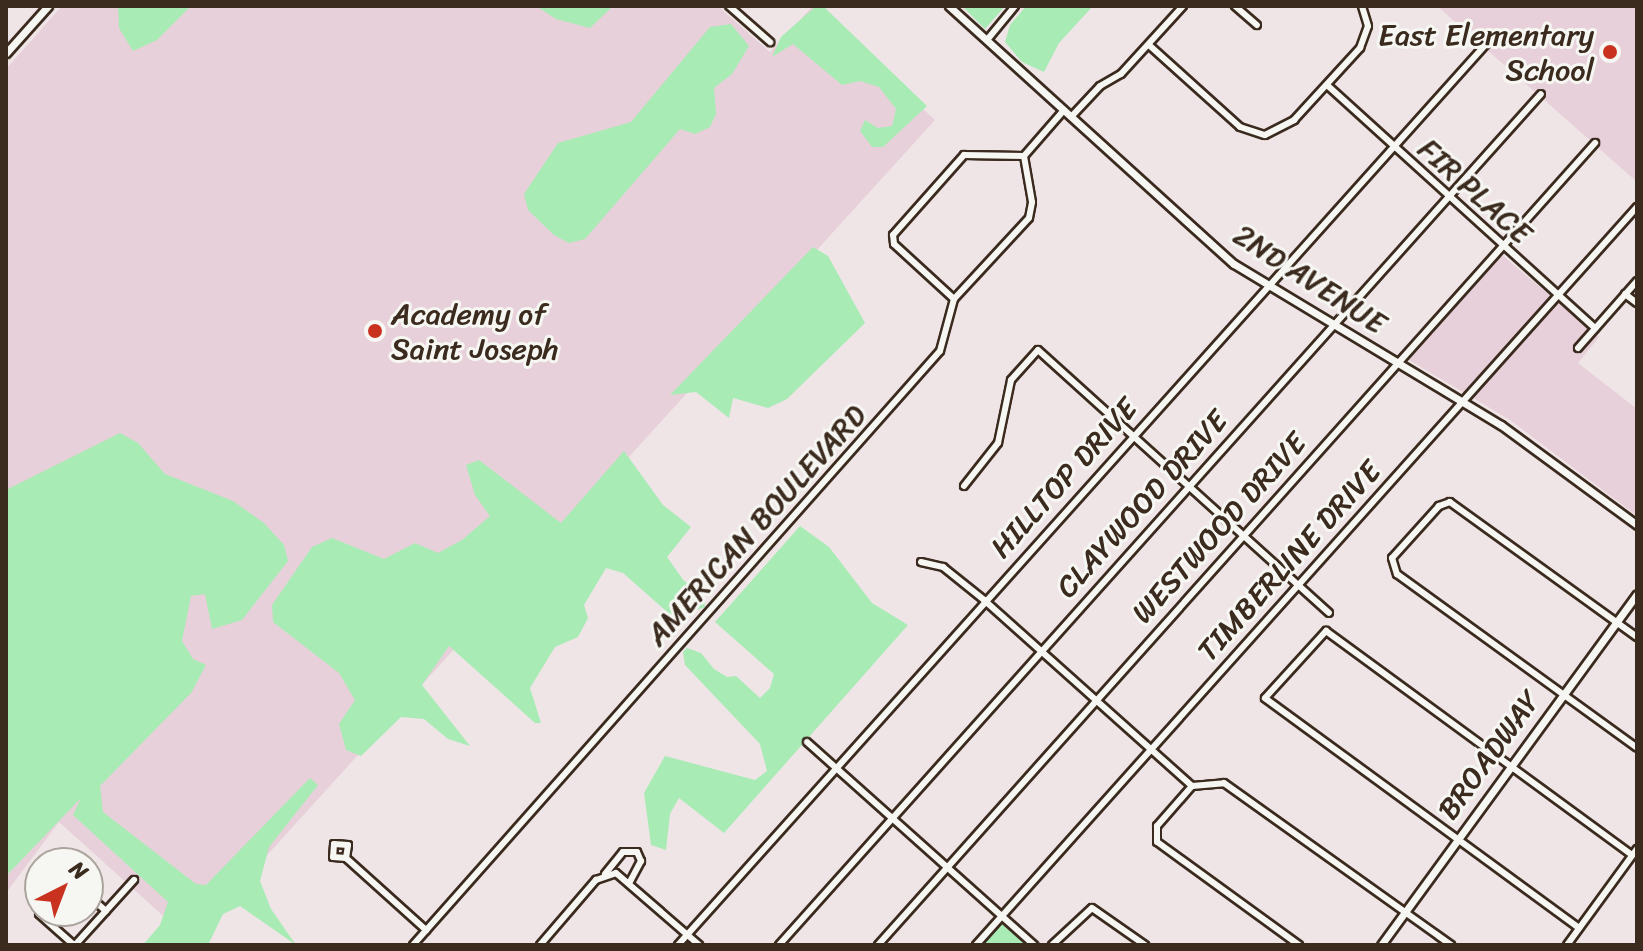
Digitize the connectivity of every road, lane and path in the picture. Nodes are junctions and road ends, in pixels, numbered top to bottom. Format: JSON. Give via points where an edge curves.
{"nodes":[{"id":1,"x":48,"y":6,"type":"edge"},
{"id":2,"x":729,"y":6,"type":"edge"},
{"id":3,"x":949,"y":6,"type":"edge"},
{"id":4,"x":1015,"y":6,"type":"edge"},
{"id":5,"x":1183,"y":6,"type":"edge"},
{"id":6,"x":1235,"y":6,"type":"edge"},
{"id":7,"x":1362,"y":6,"type":"edge"},
{"id":8,"x":1257,"y":25,"type":"dead end"},
{"id":9,"x":987,"y":40,"type":"junction"},
{"id":10,"x":770,"y":42,"type":"dead end"},
{"id":11,"x":1486,"y":44,"type":"dead end"},
{"id":12,"x":1149,"y":45,"type":"junction"},
{"id":13,"x":6,"y":53,"type":"edge"},
{"id":14,"x":1327,"y":85,"type":"junction"},
{"id":15,"x":1541,"y":94,"type":"dead end"},
{"id":16,"x":1068,"y":114,"type":"junction"},
{"id":17,"x":1595,"y":143,"type":"dead end"},
{"id":18,"x":1393,"y":146,"type":"junction"},
{"id":19,"x":1024,"y":156,"type":"junction"},
{"id":20,"x":1448,"y":196,"type":"junction"},
{"id":21,"x":1637,"y":207,"type":"edge"},
{"id":22,"x":1503,"y":246,"type":"junction"},
{"id":23,"x":1637,"y":281,"type":"edge"},
{"id":24,"x":1267,"y":285,"type":"junction"},
{"id":25,"x":1625,"y":294,"type":"junction"},
{"id":26,"x":1558,"y":295,"type":"junction"},
{"id":27,"x":954,"y":299,"type":"junction"},
{"id":28,"x":1637,"y":303,"type":"edge"},
{"id":29,"x":1332,"y":325,"type":"junction"},
{"id":30,"x":1595,"y":328,"type":"junction"},
{"id":31,"x":1578,"y":348,"type":"dead end"},
{"id":32,"x":1397,"y":364,"type":"junction"},
{"id":33,"x":1461,"y":402,"type":"junction"},
{"id":34,"x":1133,"y":434,"type":"junction"},
{"id":35,"x":1189,"y":484,"type":"junction"},
{"id":36,"x":964,"y":486,"type":"dead end"},
{"id":37,"x":1637,"y":525,"type":"edge"},
{"id":38,"x":1244,"y":534,"type":"junction"},
{"id":39,"x":921,"y":562,"type":"dead end"},
{"id":40,"x":1299,"y":584,"type":"junction"},
{"id":41,"x":1637,"y":594,"type":"edge"},
{"id":42,"x":984,"y":600,"type":"junction"},
{"id":43,"x":1329,"y":613,"type":"dead end"},
{"id":44,"x":1617,"y":622,"type":"junction"},
{"id":45,"x":1637,"y":637,"type":"edge"},
{"id":46,"x":1040,"y":651,"type":"junction"},
{"id":47,"x":1563,"y":694,"type":"junction"},
{"id":48,"x":1094,"y":699,"type":"junction"},
{"id":49,"x":807,"y":742,"type":"dead end"},
{"id":50,"x":1637,"y":748,"type":"edge"},
{"id":51,"x":1150,"y":750,"type":"junction"},
{"id":52,"x":1511,"y":767,"type":"junction"},
{"id":53,"x":835,"y":768,"type":"junction"},
{"id":54,"x":1192,"y":786,"type":"junction"},
{"id":55,"x":892,"y":817,"type":"junction"},
{"id":56,"x":1458,"y":839,"type":"junction"},
{"id":57,"x":1634,"y":852,"type":"edge"},
{"id":58,"x":346,"y":858,"type":"dead end"},
{"id":59,"x":947,"y":866,"type":"junction"},
{"id":60,"x":605,"y":874,"type":"junction"},
{"id":61,"x":134,"y":880,"type":"dead end"},
{"id":62,"x":630,"y":882,"type":"junction"},
{"id":63,"x":106,"y":911,"type":"joint"},
{"id":64,"x":1405,"y":912,"type":"junction"},
{"id":65,"x":1002,"y":916,"type":"junction"},
{"id":66,"x":54,"y":927,"type":"edge"},
{"id":67,"x":1579,"y":928,"type":"junction"},
{"id":68,"x":426,"y":930,"type":"junction"},
{"id":69,"x":687,"y":934,"type":"junction"},
{"id":70,"x":74,"y":945,"type":"edge"},
{"id":71,"x":413,"y":945,"type":"edge"},
{"id":72,"x":540,"y":945,"type":"edge"},
{"id":73,"x":678,"y":945,"type":"edge"},
{"id":74,"x":699,"y":945,"type":"edge"},
{"id":75,"x":779,"y":945,"type":"edge"},
{"id":76,"x":878,"y":945,"type":"edge"},
{"id":77,"x":976,"y":945,"type":"edge"},
{"id":78,"x":1034,"y":945,"type":"edge"},
{"id":79,"x":1052,"y":945,"type":"edge"},
{"id":80,"x":1145,"y":945,"type":"edge"},
{"id":81,"x":1299,"y":945,"type":"edge"},
{"id":82,"x":1381,"y":945,"type":"edge"},
{"id":83,"x":1451,"y":945,"type":"edge"},
{"id":84,"x":1567,"y":945,"type":"edge"}],
"edges":[{"from":1,"to":13,"type":"street"},
{"from":2,"to":10,"type":"street"},
{"from":3,"to":9,"type":"street","name":"2ND AVENUE"},
{"from":4,"to":9,"type":"street"},
{"from":5,"to":12,"type":"street"},
{"from":6,"to":8,"type":"street"},
{"from":7,"to":14,"type":"street","via":[[1366,38]]},
{"from":9,"to":16,"type":"street","name":"2ND AVENUE"},
{"from":11,"to":18,"type":"street","name":"HILLTOP DRIVE"},
{"from":12,"to":14,"type":"street","via":[[1252,133],[1265,135],[1287,127]]},
{"from":12,"to":16,"type":"street"},
{"from":14,"to":18,"type":"street","name":"FIR PLACE"},
{"from":15,"to":20,"type":"street","name":"CLAYWOOD DRIVE"},
{"from":16,"to":19,"type":"street"},
{"from":16,"to":24,"type":"street","name":"2ND AVENUE","via":[[1234,264]]},
{"from":17,"to":22,"type":"street","name":"WESTWOOD DRIVE"},
{"from":18,"to":20,"type":"street","name":"FIR PLACE"},
{"from":18,"to":24,"type":"street","name":"HILLTOP DRIVE"},
{"from":19,"to":27,"type":"street","name":"AMERICAN BOULEVARD","via":[[1032,202],[1029,218]]},
{"from":19,"to":27,"type":"street","via":[[964,155],[893,235],[894,244]]},
{"from":20,"to":22,"type":"street","name":"FIR PLACE"},
{"from":20,"to":29,"type":"street","name":"CLAYWOOD DRIVE"},
{"from":21,"to":26,"type":"street","name":"TIMBERLINE DRIVE"},
{"from":22,"to":26,"type":"street","name":"FIR PLACE"},
{"from":22,"to":32,"type":"street","name":"WESTWOOD DRIVE"},
{"from":23,"to":25,"type":"street"},
{"from":24,"to":29,"type":"street","name":"2ND AVENUE"},
{"from":24,"to":34,"type":"street","name":"HILLTOP DRIVE"},
{"from":25,"to":28,"type":"street"},
{"from":25,"to":30,"type":"street"},
{"from":26,"to":30,"type":"street","name":"FIR PLACE"},
{"from":26,"to":33,"type":"street","name":"TIMBERLINE DRIVE"},
{"from":27,"to":68,"type":"street","name":"AMERICAN BOULEVARD","via":[[940,351]]},
{"from":29,"to":32,"type":"street","name":"2ND AVENUE"},
{"from":29,"to":35,"type":"street","name":"CLAYWOOD DRIVE"},
{"from":30,"to":31,"type":"street"},
{"from":32,"to":33,"type":"street","name":"2ND AVENUE"},
{"from":32,"to":38,"type":"street","name":"WESTWOOD DRIVE"},
{"from":33,"to":37,"type":"street","name":"2ND AVENUE","via":[[1501,425]]},
{"from":33,"to":40,"type":"street","name":"TIMBERLINE DRIVE"},
{"from":34,"to":35,"type":"street"},
{"from":34,"to":36,"type":"street","via":[[1038,350],[1011,380],[998,443]]},
{"from":34,"to":42,"type":"street","name":"HILLTOP DRIVE"},
{"from":35,"to":38,"type":"street"},
{"from":35,"to":46,"type":"street","name":"CLAYWOOD DRIVE"},
{"from":38,"to":40,"type":"street"},
{"from":38,"to":48,"type":"street","name":"WESTWOOD DRIVE"},
{"from":39,"to":42,"type":"street","via":[[943,567]]},
{"from":40,"to":43,"type":"street"},
{"from":40,"to":51,"type":"street","name":"TIMBERLINE DRIVE"},
{"from":41,"to":44,"type":"street","name":"BROADWAY"},
{"from":42,"to":46,"type":"street"},
{"from":42,"to":53,"type":"street","name":"HILLTOP DRIVE"},
{"from":44,"to":45,"type":"street"},
{"from":44,"to":47,"type":"street","name":"BROADWAY"},
{"from":44,"to":47,"type":"street","via":[[1446,502],[1392,558],[1393,568]]},
{"from":46,"to":48,"type":"street"},
{"from":46,"to":55,"type":"street","name":"CLAYWOOD DRIVE"},
{"from":47,"to":50,"type":"street"},
{"from":47,"to":52,"type":"street","name":"BROADWAY"},
{"from":48,"to":51,"type":"street"},
{"from":48,"to":59,"type":"street","name":"WESTWOOD DRIVE"},
{"from":49,"to":53,"type":"street"},
{"from":51,"to":54,"type":"street"},
{"from":51,"to":65,"type":"street","name":"TIMBERLINE DRIVE"},
{"from":52,"to":56,"type":"street","name":"BROADWAY"},
{"from":52,"to":56,"type":"street","via":[[1326,631],[1265,698]]},
{"from":52,"to":57,"type":"street"},
{"from":53,"to":55,"type":"street"},
{"from":53,"to":69,"type":"street","name":"HILLTOP DRIVE"},
{"from":54,"to":64,"type":"street","via":[[1224,783]]},
{"from":54,"to":81,"type":"street","via":[[1155,828],[1157,842]]},
{"from":55,"to":59,"type":"street"},
{"from":55,"to":75,"type":"street","name":"CLAYWOOD DRIVE"},
{"from":56,"to":64,"type":"street","name":"BROADWAY"},
{"from":56,"to":67,"type":"street"},
{"from":57,"to":67,"type":"street"},
{"from":58,"to":68,"type":"street"},
{"from":59,"to":65,"type":"street"},
{"from":59,"to":76,"type":"street","name":"WESTWOOD DRIVE"},
{"from":60,"to":62,"type":"street"},
{"from":60,"to":62,"type":"street","via":[[623,852],[637,852],[641,861]]},
{"from":60,"to":72,"type":"street"},
{"from":61,"to":63,"type":"street"},
{"from":62,"to":69,"type":"street"},
{"from":63,"to":70,"type":"street"},
{"from":64,"to":82,"type":"street","name":"BROADWAY"},
{"from":64,"to":83,"type":"street"},
{"from":65,"to":77,"type":"street","name":"TIMBERLINE DRIVE"},
{"from":65,"to":78,"type":"street"},
{"from":66,"to":70,"type":"street"},
{"from":67,"to":84,"type":"street"},
{"from":68,"to":71,"type":"street","name":"AMERICAN BOULEVARD"},
{"from":69,"to":73,"type":"street","name":"HILLTOP DRIVE"},
{"from":69,"to":74,"type":"street"},
{"from":79,"to":80,"type":"street","via":[[1092,908]]}]}
